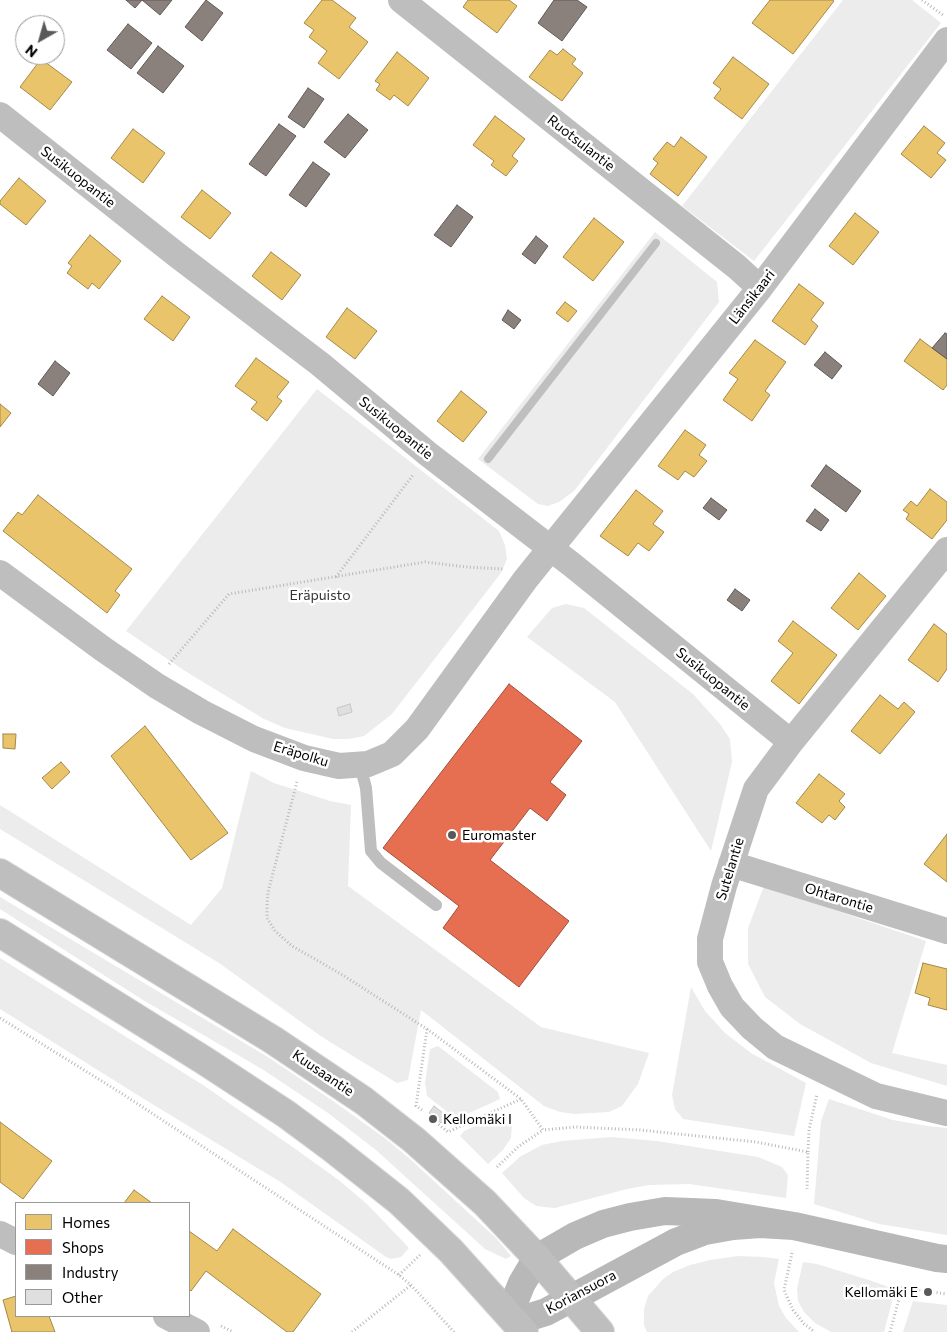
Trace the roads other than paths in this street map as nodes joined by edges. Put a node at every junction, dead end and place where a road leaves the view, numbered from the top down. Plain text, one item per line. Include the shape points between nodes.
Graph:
1 (401, 0) edge
2 (947, 40) edge
3 (0, 115) edge
4 (760, 288) junction
5 (551, 550) junction
6 (947, 550) edge
7 (0, 572) edge
8 (791, 742) junction
9 (360, 765) junction
10 (731, 864) junction
11 (0, 873) edge
12 (436, 905) dead end
13 (947, 931) edge
14 (0, 933) edge
15 (947, 1113) edge
16 (794, 1226) junction
17 (0, 1234) edge
18 (15, 1242) edge
19 (537, 1258) junction
20 (947, 1259) edge
21 (572, 1298) junction
22 (168, 1317) edge
23 (519, 1325) edge
24 (197, 1332) edge
25 (600, 1332) edge

1 - 4 street, Ruotsulantie
2 - 4 street, Länsikaari
3 - 5 street, Susikuopantie via 320,364
4 - 5 street, Länsikaari
5 - 8 street, Susikuopantie
5 - 9 street, Eräpolku via 525,580 417,730 392,754
6 - 8 street, Sutelantie
7 - 9 street, Eräpolku via 103,649 202,712 254,739 304,758 339,766
8 - 10 street, Sutelantie via 756,789
9 - 12 lane via 366,788 371,851 381,863
10 - 13 street, Ohtarontie
10 - 15 street, Sutelantie via 710,939 710,962 732,1007 775,1047 822,1071 876,1096
11 - 19 main road, Kuusaantie via 273,1040 364,1101 485,1203
14 - 23 main road via 205,1061 324,1142 399,1201 451,1251
16 - 19 main road, Koriansuora via 716,1213 665,1212 603,1224
16 - 20 main road, Koriansuora
16 - 21 main road, Koriansuora via 760,1224 706,1231 676,1242
17 - 18 street
19 - 21 main road, Kuusaantie
19 - 23 main road, Koriansuora via 515,1300
21 - 23 main road, Koriansuora
21 - 25 main road, Kuusaantie
22 - 24 street

